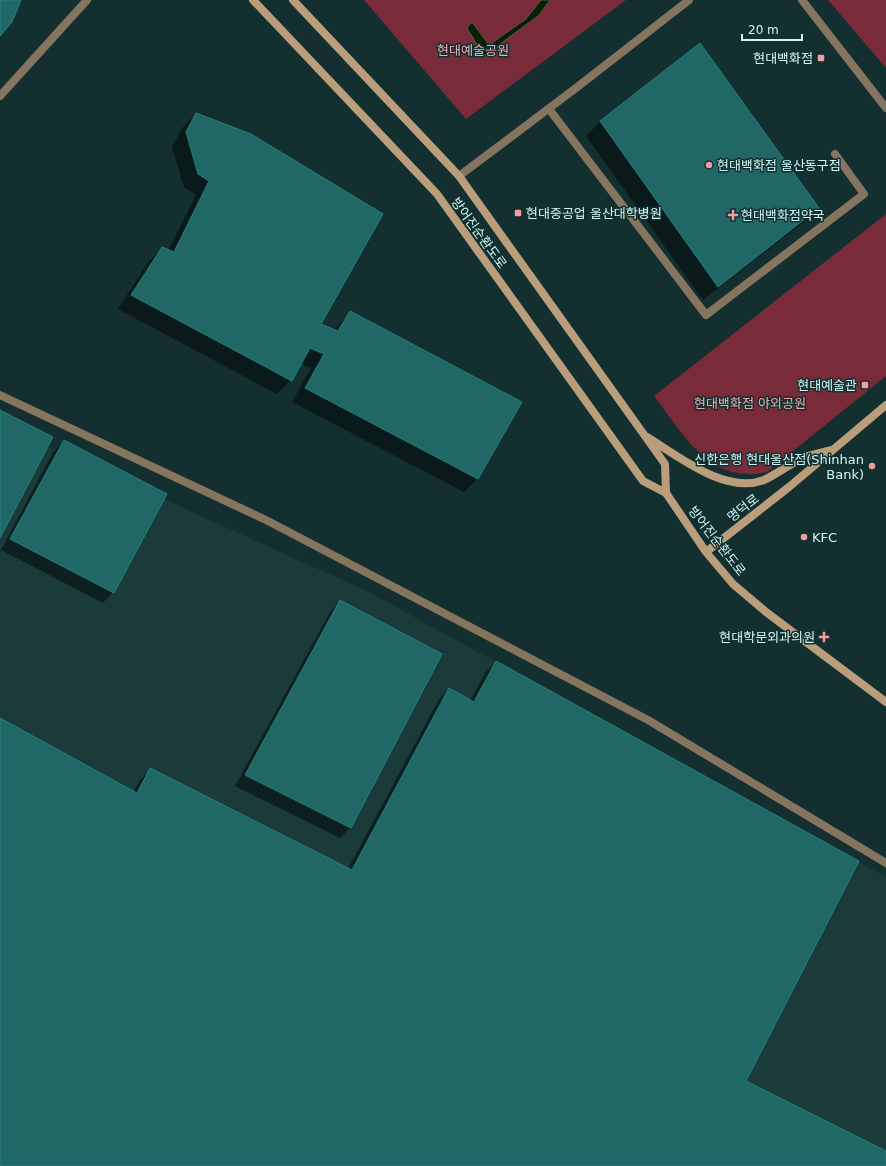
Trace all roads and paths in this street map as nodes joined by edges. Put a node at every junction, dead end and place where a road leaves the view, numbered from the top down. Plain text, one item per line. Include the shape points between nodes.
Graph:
1 (87, 0) edge
2 (253, 0) edge
3 (292, 0) edge
4 (689, 0) edge
5 (802, 0) edge
6 (0, 96) edge
7 (886, 108) edge
8 (549, 109) junction
9 (835, 154) dead end
10 (459, 176) junction
11 (0, 394) edge
12 (886, 405) edge
13 (644, 435) junction
14 (833, 449) junction
15 (666, 493) junction
16 (706, 552) junction
17 (886, 702) edge
18 (886, 863) edge

1 - 6 street
2 - 15 main road, 방어진순환도로 via 437,194 643,481
3 - 10 main road, 방어진순환도로
4 - 8 street
5 - 7 street
8 - 9 street via 706,315 864,194
8 - 10 street
10 - 13 main road, 방어진순환도로
11 - 18 street via 266,520 648,720
12 - 14 main road, 명덕로
13 - 14 main road via 706,473 736,483 763,480 802,458
13 - 15 main road, 방어진순환도로 via 665,464
14 - 16 main road, 명덕로
15 - 16 main road, 방어진순환도로
16 - 17 main road, 방어진순환도로 via 734,584 766,612

